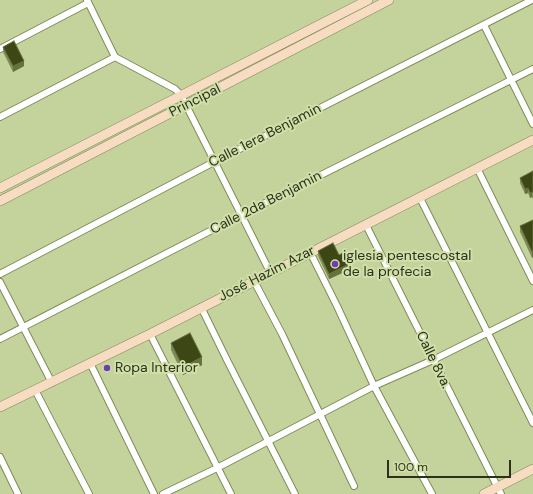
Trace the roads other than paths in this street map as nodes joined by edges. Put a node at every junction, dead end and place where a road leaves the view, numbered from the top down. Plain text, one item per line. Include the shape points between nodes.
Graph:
1 (368, 0) edge
2 (390, 0) edge
3 (532, 0) edge
4 (87, 1) edge
5 (484, 25) junction
6 (0, 49) edge
7 (115, 57) junction
8 (533, 69) edge
9 (512, 80) junction
10 (181, 95) junction
11 (186, 105) junction
12 (0, 117) edge
13 (533, 124) edge
14 (532, 143) edge
15 (214, 162) junction
16 (477, 168) junction
17 (0, 188) edge
18 (420, 198) junction
19 (0, 202) edge
20 (241, 215) junction
21 (366, 225) junction
22 (310, 252) junction
23 (270, 272) junction
24 (0, 274) edge
25 (254, 280) junction
26 (533, 281) edge
27 (0, 282) edge
28 (201, 307) junction
29 (533, 310) edge
30 (23, 327) junction
31 (487, 333) junction
32 (150, 334) junction
33 (0, 339) edge
34 (433, 360) junction
35 (90, 363) junction
36 (52, 383) junction
37 (374, 386) junction
38 (35, 390) junction
39 (0, 407) edge
40 (319, 414) junction
41 (533, 423) edge
42 (268, 441) junction
43 (0, 458) edge
44 (217, 468) junction
45 (533, 469) edge
46 (354, 486) dead end
47 (500, 490) edge
48 (18, 494) edge
49 (89, 494) edge
50 (154, 494) edge
51 (163, 494) edge
52 (231, 494) edge
53 (295, 494) edge
54 (432, 494) edge
55 (484, 494) edge

1 - 10 street, Principal
2 - 11 street, Principal
3 - 5 street, Calle 1era Benjamin
4 - 6 street
4 - 7 street
5 - 9 street
5 - 15 street, Calle 1era Benjamin
7 - 10 street via 175,89
7 - 12 street
8 - 9 street, Calle 2da Benjamin
9 - 13 street
9 - 20 street, Calle 2da Benjamin
10 - 11 street
10 - 17 street, Principal
11 - 15 street
11 - 19 street, Principal
14 - 16 street, José Hazim Azar
15 - 20 street
15 - 24 street, Calle 1era Benjamin
16 - 18 street, José Hazim Azar
16 - 26 street
18 - 21 street, José Hazim Azar
18 - 31 street
20 - 23 street
20 - 30 street, Calle 2da Benjamin
21 - 22 street, José Hazim Azar
21 - 34 street, Calle 8va.
22 - 23 street, José Hazim Azar
22 - 37 street
23 - 25 street, José Hazim Azar
25 - 28 street, José Hazim Azar
25 - 40 street
27 - 30 street
28 - 32 street, José Hazim Azar
28 - 42 street
29 - 31 street
30 - 33 street, Calle 2da Benjamin
30 - 36 street
31 - 34 street
31 - 41 street
32 - 35 street, José Hazim Azar
32 - 44 street
34 - 37 street
34 - 47 street, Calle 8va.
35 - 36 street, José Hazim Azar
35 - 50 street
36 - 38 street, José Hazim Azar
37 - 40 street
37 - 54 street
38 - 39 street, José Hazim Azar
38 - 49 street
40 - 42 street
40 - 46 street
42 - 44 street
42 - 53 street
43 - 48 street
44 - 51 street
44 - 52 street
45 - 47 street
47 - 55 street

